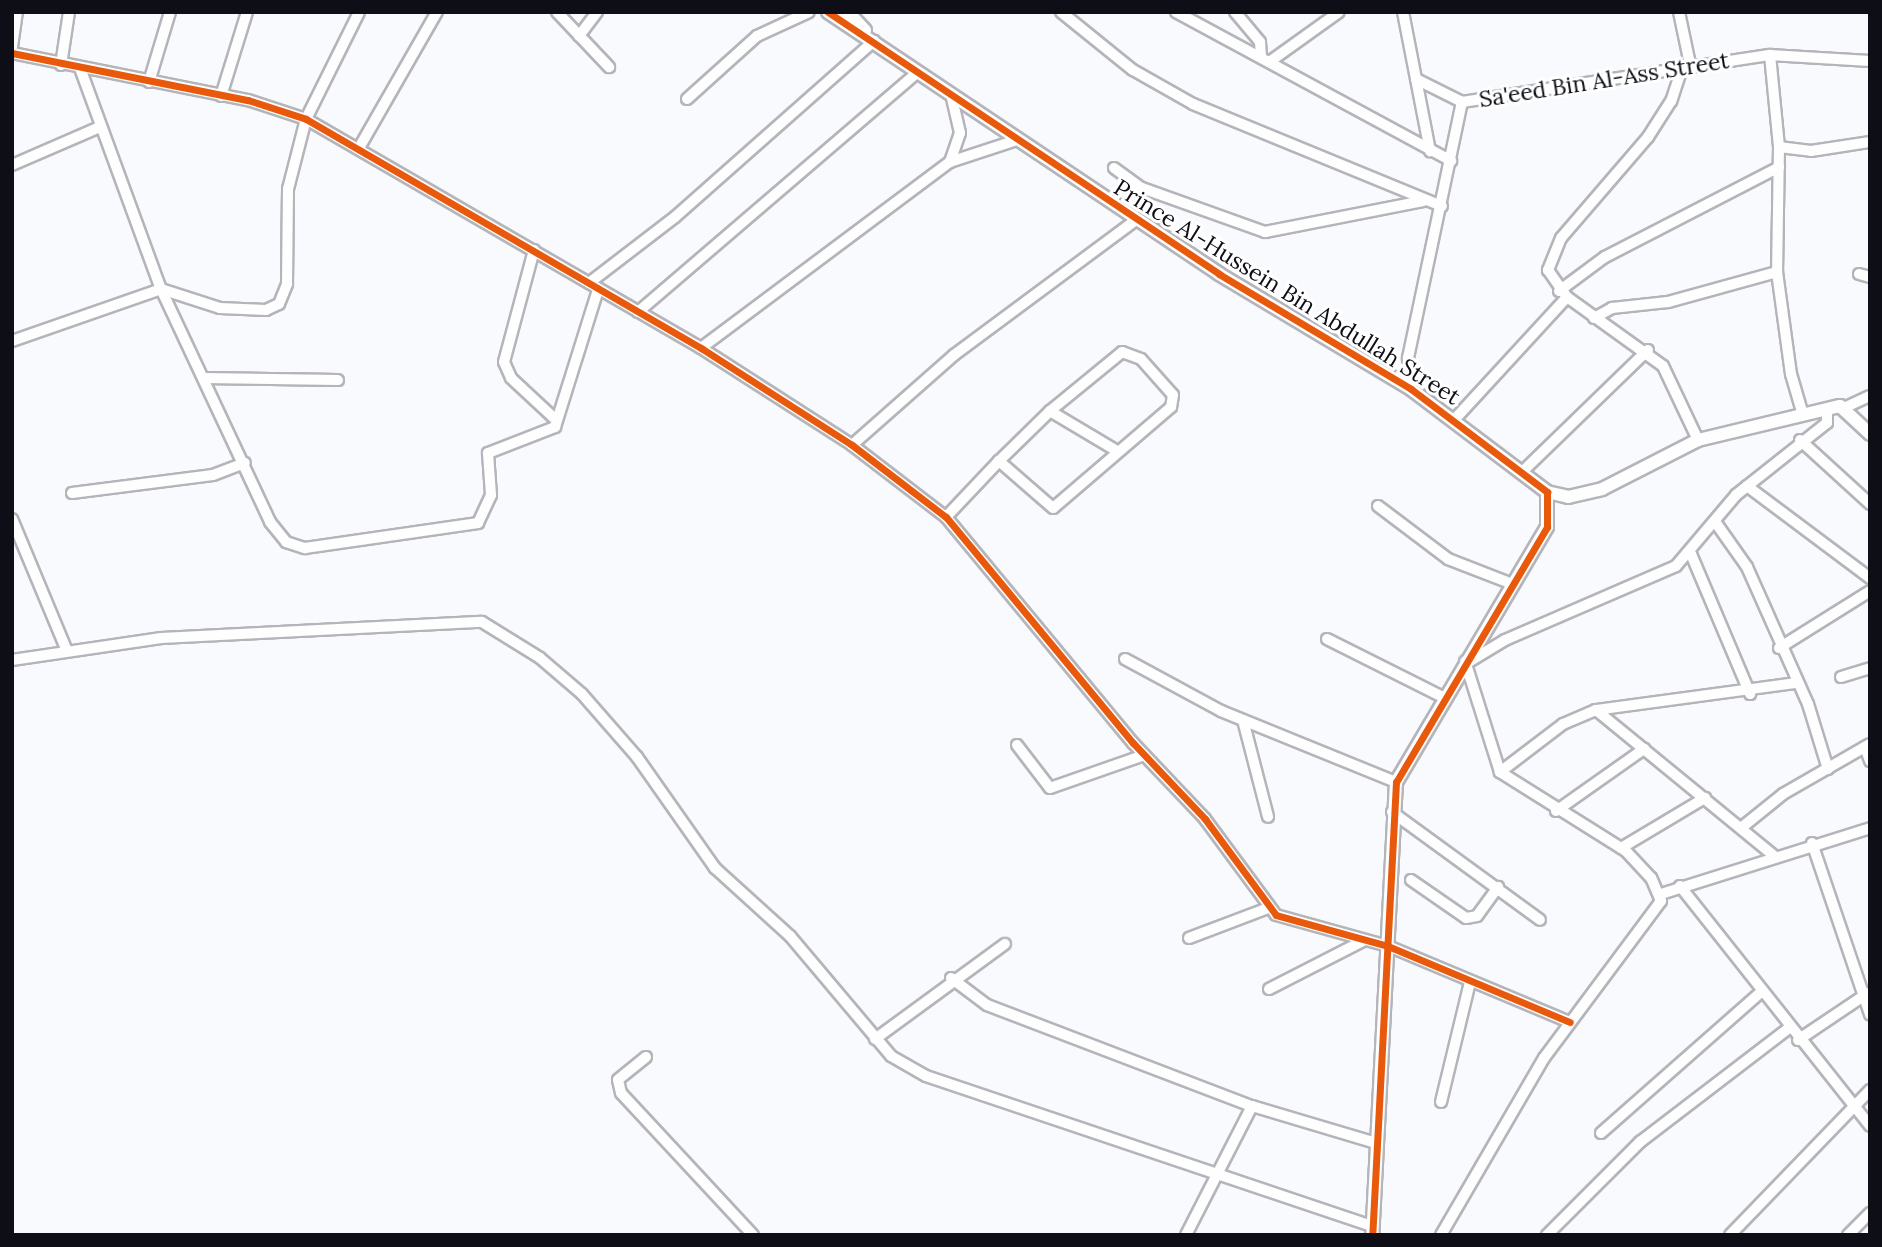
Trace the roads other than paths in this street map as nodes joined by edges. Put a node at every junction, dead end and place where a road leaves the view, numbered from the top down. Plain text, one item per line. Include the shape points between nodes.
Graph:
1 (17, 12) edge
2 (69, 12) edge
3 (170, 12) edge
4 (247, 12) edge
5 (359, 12) edge
6 (437, 12) edge
7 (557, 12) edge
8 (597, 12) edge
9 (809, 12) edge
10 (828, 12) edge
11 (848, 12) edge
12 (1061, 12) edge
13 (1176, 12) edge
14 (1235, 12) edge
15 (1339, 12) edge
16 (1403, 12) edge
17 (1679, 12) edge
18 (579, 36) junction
19 (874, 41) junction
20 (12, 47) edge
21 (12, 53) edge
22 (1261, 55) junction
23 (1770, 55) junction
24 (1272, 60) junction
25 (1870, 61) edge
26 (1687, 64) junction
27 (61, 65) junction
28 (609, 67) dead end
29 (80, 68) junction
30 (916, 74) junction
31 (1416, 79) junction
32 (149, 82) junction
33 (221, 96) junction
34 (952, 97) junction
35 (687, 99) dead end
36 (1462, 102) junction
37 (306, 119) junction
38 (100, 127) junction
39 (1014, 141) junction
40 (1870, 142) edge
41 (1779, 147) junction
42 (359, 148) junction
43 (1430, 151) junction
44 (1451, 161) junction
45 (950, 162) junction
46 (12, 165) edge
47 (1779, 167) junction
48 (1114, 168) dead end
49 (1423, 201) junction
50 (1442, 206) junction
51 (1136, 220) junction
52 (534, 250) junction
53 (1777, 272) junction
54 (594, 286) junction
55 (161, 289) junction
56 (1563, 294) junction
57 (638, 312) junction
58 (1594, 318) junction
59 (12, 341) edge
60 (701, 348) junction
61 (1648, 350) junction
62 (204, 378) junction
63 (338, 380) dead end
64 (1411, 388) junction
65 (1870, 396) edge
66 (1846, 407) junction
67 (1827, 410) junction
68 (1050, 411) junction
69 (1803, 415) junction
70 (554, 418) junction
71 (1454, 420) junction
72 (1870, 434) edge
73 (1698, 440) junction
74 (1800, 440) junction
75 (852, 445) junction
76 (1117, 451) junction
77 (999, 461) junction
78 (245, 463) junction
79 (1523, 471) junction
80 (1747, 486) junction
81 (1547, 492) junction
82 (72, 493) dead end
83 (1870, 504) edge
84 (1378, 506) dead end
85 (946, 516) junction
86 (12, 519) edge
87 (1716, 523) junction
88 (1691, 554) junction
89 (1870, 578) edge
90 (1510, 583) junction
91 (1870, 591) edge
92 (1328, 639) dead end
93 (1779, 648) junction
94 (66, 649) junction
95 (1125, 659) dead end
96 (12, 660) edge
97 (1465, 661) junction
98 (1870, 668) edge
99 (1841, 677) dead end
100 (1797, 683) junction
101 (1750, 694) junction
102 (1443, 696) junction
103 (1595, 710) junction
104 (1243, 720) junction
105 (1017, 745) dead end
106 (1867, 746) edge
107 (1644, 749) junction
108 (1144, 755) junction
109 (1870, 761) edge
110 (1828, 769) junction
111 (1500, 772) junction
112 (1396, 782) junction
113 (1704, 798) junction
114 (1556, 811) junction
115 (1392, 812) junction
116 (1268, 817) dead end
117 (1741, 828) junction
118 (1870, 828) edge
119 (1812, 843) junction
120 (1620, 848) junction
121 (1773, 855) junction
122 (1411, 880) dead end
123 (1680, 886) junction
124 (1498, 887) junction
125 (1661, 894) junction
126 (1268, 908) junction
127 (1540, 920) dead end
128 (1189, 938) dead end
129 (1363, 941) junction
130 (1005, 944) dead end
131 (1388, 946) junction
132 (951, 978) junction
133 (1470, 982) junction
134 (1269, 989) dead end
135 (1761, 992) junction
136 (1866, 994) edge
137 (1870, 1014) edge
138 (1570, 1022) junction
139 (1789, 1028) junction
140 (875, 1040) junction
141 (1798, 1040) junction
142 (646, 1057) dead end
143 (1870, 1090) edge
144 (1441, 1102) dead end
145 (1252, 1106) junction
146 (1853, 1110) junction
147 (1870, 1126) edge
148 (1601, 1133) dead end
149 (1376, 1143) junction
150 (1216, 1176) junction
151 (1870, 1213) edge
152 (1371, 1230) edge
153 (753, 1235) edge
154 (1186, 1235) edge
155 (1441, 1235) edge
156 (1547, 1235) edge
157 (1730, 1235) edge
158 (1848, 1235) edge

1 - 20 street
2 - 27 street
3 - 32 street
4 - 33 street
5 - 37 street
6 - 42 street
7 - 18 street
8 - 18 street
9 - 35 street via 757,36
10 - 19 street, Prince Al-Hussein Bin Abdullah Street
11 - 19 street, Prince Al-Hussein Bin Abdullah Street
12 - 49 street via 1133,71 1193,104
13 - 22 street
14 - 22 street via 1261,42
15 - 24 street
16 - 31 street
17 - 26 street
18 - 28 street
19 - 30 street, Prince Al-Hussein Bin Abdullah Street
19 - 54 street
21 - 27 street
22 - 24 street
23 - 25 street, Sa'eed Bin Al-Ass Street
23 - 26 street, Sa'eed Bin Al-Ass Street
23 - 41 street
24 - 43 street
26 - 36 street, Sa'eed Bin Al-Ass Street
26 - 56 street via 1671,101 1648,136 1561,238 1548,270
27 - 29 street
29 - 32 street
29 - 38 street
30 - 34 street, Prince Al-Hussein Bin Abdullah Street
30 - 57 street
31 - 36 street
31 - 43 street
32 - 33 street
33 - 37 street
34 - 39 street, Prince Al-Hussein Bin Abdullah Street
34 - 45 street via 960,133
36 - 44 street, Sa'eed Bin Al-Ass Street
37 - 42 street
37 - 55 street via 288,189 287,284 279,304 230,310
38 - 46 street
38 - 55 street
39 - 45 street
39 - 51 street, Prince Al-Hussein Bin Abdullah Street
40 - 41 street via 1811,151
41 - 47 street
42 - 52 street
43 - 44 street
44 - 50 street, Sa'eed Bin Al-Ass Street
45 - 60 street
47 - 53 street
47 - 56 street via 1605,257
48 - 49 street via 1142,188 1265,232
49 - 50 street
50 - 64 street, Sa'eed Bin Al-Ass Street via 1408,358
51 - 64 street, Prince Al-Hussein Bin Abdullah Street
51 - 75 street via 954,355
52 - 54 street
52 - 70 street via 504,362 511,378
53 - 58 street via 1677,300 1612,308
53 - 69 street via 1791,374
54 - 57 street
54 - 70 street
55 - 59 street
55 - 62 street
56 - 58 street
56 - 71 street
57 - 60 street
58 - 61 street
60 - 75 street
61 - 73 street via 1675,388
61 - 79 street
62 - 63 street
62 - 78 street
64 - 71 street, Prince Al-Hussein Bin Abdullah Street
65 - 66 street
66 - 67 street
66 - 72 street
67 - 69 street
67 - 74 street via 1827,424
68 - 76 street
68 - 76 street via 1112,358 1132,353 1174,401
68 - 77 street
69 - 73 street
70 - 78 street via 549,434 488,453 491,495 485,516 446,531 295,546 270,522
71 - 79 street, Prince Al-Hussein Bin Abdullah Street
73 - 81 street via 1602,489 1568,497
74 - 80 street
74 - 83 street
75 - 85 street
76 - 77 street via 1048,508
77 - 85 street
78 - 82 street via 213,475
79 - 81 street, Prince Al-Hussein Bin Abdullah Street
80 - 87 street
80 - 89 street
81 - 90 street via 1547,527
84 - 90 street via 1448,559
85 - 108 street
86 - 94 street
87 - 88 street
87 - 93 street via 1747,567
88 - 97 street via 1655,580 1530,629
88 - 101 street
90 - 97 street
91 - 93 street
92 - 102 street
93 - 100 street
94 - 96 street
94 - 140 street via 461,622 482,622 506,633 559,672 611,726 715,868 790,936
95 - 104 street
97 - 102 street
97 - 111 street
98 - 99 street
100 - 101 street
100 - 110 street
101 - 103 street
102 - 112 street
103 - 107 street
103 - 111 street via 1563,724
104 - 112 street
104 - 116 street
105 - 108 street via 1050,788
106 - 109 street
106 - 110 street
107 - 113 street
107 - 114 street
108 - 126 street via 1205,819
110 - 117 street
111 - 114 street
112 - 115 street
113 - 117 street
113 - 120 street
114 - 120 street
115 - 124 street
115 - 131 street
117 - 121 street
118 - 119 street
119 - 121 street
119 - 136 street
120 - 125 street
121 - 123 street
122 - 124 street via 1466,918 1477,916
123 - 125 street
123 - 135 street
124 - 127 street
125 - 138 street via 1627,953
126 - 128 street
126 - 129 street via 1298,924
129 - 131 street
129 - 134 street
130 - 132 street
131 - 133 street
131 - 149 street
132 - 140 street
132 - 145 street via 987,1005
133 - 138 street
133 - 144 street
135 - 139 street
135 - 148 street
136 - 137 street
136 - 141 street
138 - 155 street
139 - 141 street
139 - 156 street via 1640,1142
140 - 150 street via 926,1076
141 - 146 street
142 - 153 street via 618,1080 621,1093
143 - 146 street
145 - 149 street
145 - 150 street
146 - 147 street
146 - 157 street
149 - 152 street
150 - 152 street
150 - 154 street
151 - 158 street

